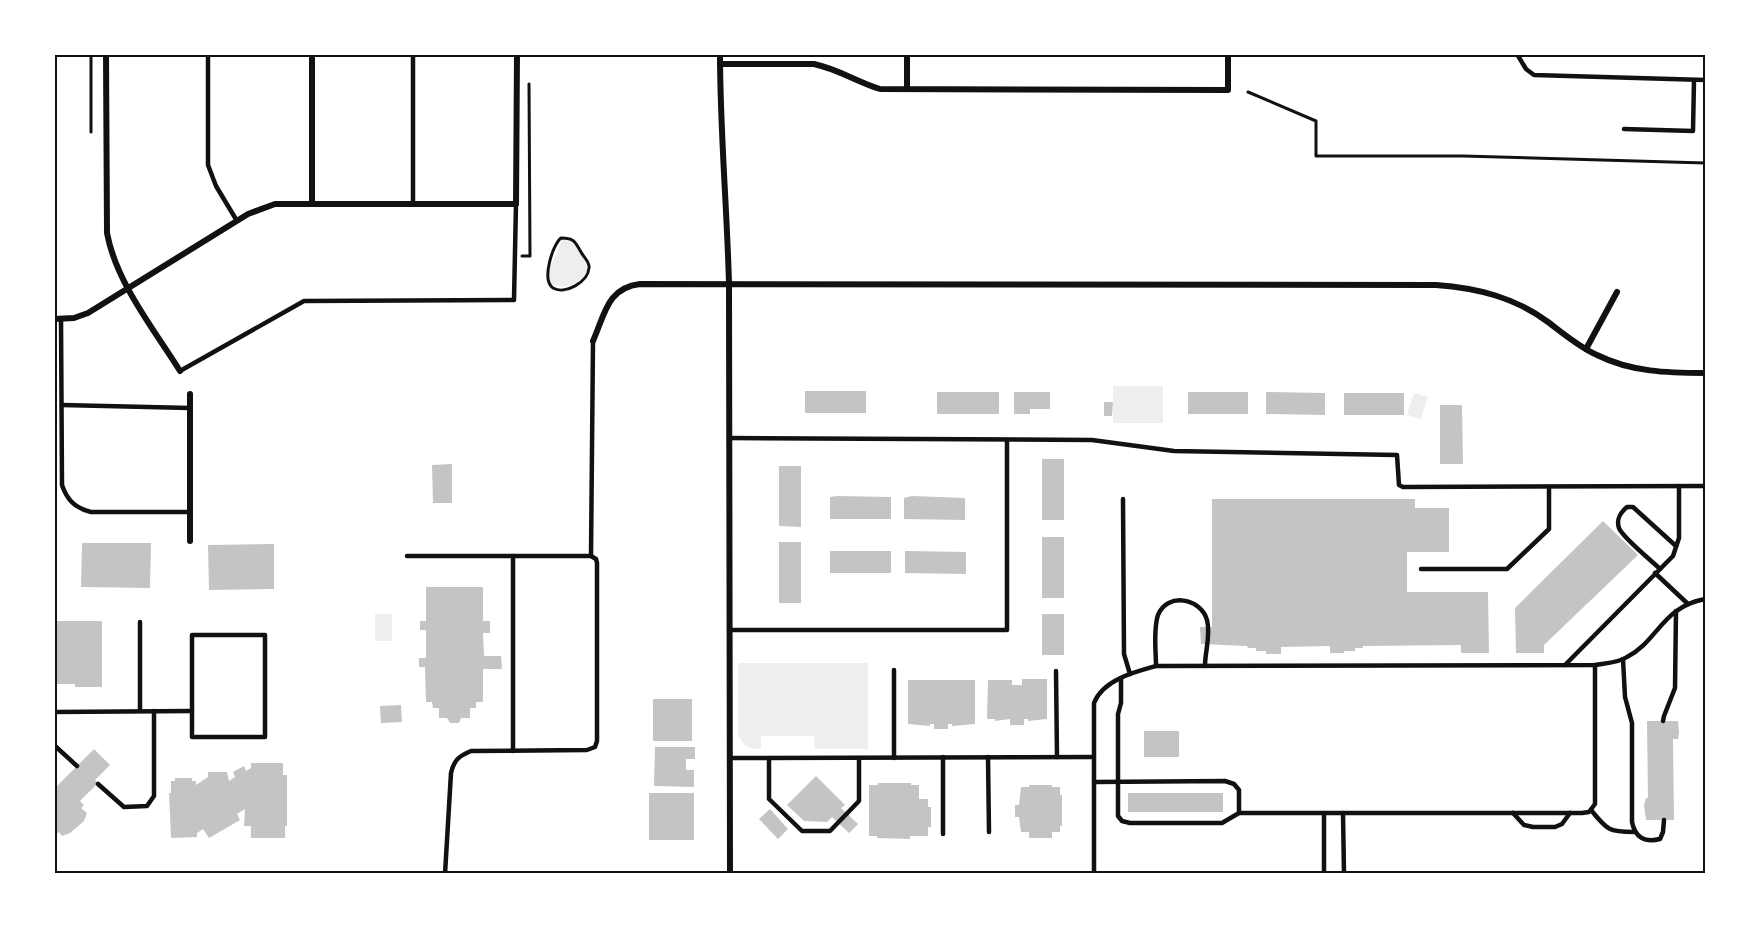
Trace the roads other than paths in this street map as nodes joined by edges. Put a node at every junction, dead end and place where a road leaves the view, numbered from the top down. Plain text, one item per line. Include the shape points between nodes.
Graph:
1 (106, 54) edge
2 (208, 54) edge
3 (312, 54) edge
4 (413, 54) edge
5 (516, 54) edge
6 (720, 54) edge
7 (907, 54) edge
8 (1228, 54) edge
9 (1517, 54) edge
10 (720, 64) junction
11 (1694, 80) junction
12 (1705, 80) edge
13 (907, 89) junction
14 (1624, 129) dead end
15 (312, 204) junction
16 (413, 204) junction
17 (516, 204) junction
18 (237, 221) junction
19 (729, 284) junction
20 (129, 288) junction
21 (1617, 292) dead end
22 (58, 319) edge
23 (593, 341) joint
24 (1586, 349) junction
25 (180, 371) joint
26 (1705, 373) edge
27 (190, 394) dead end
28 (62, 405) junction
29 (190, 408) junction
30 (729, 438) junction
31 (1007, 440) junction
32 (1680, 486) junction
33 (1705, 486) edge
34 (1549, 487) junction
35 (1123, 499) dead end
36 (190, 512) junction
37 (190, 541) dead end
38 (1676, 546) junction
39 (406, 556) dead end
40 (513, 556) junction
41 (591, 556) junction
42 (1421, 569) dead end
43 (1660, 569) junction
44 (1655, 573) junction
45 (1705, 599) edge
46 (1688, 604) junction
47 (1676, 611) junction
48 (140, 621) dead end
49 (730, 630) junction
50 (1623, 659) junction
51 (1565, 664) junction
52 (1595, 665) junction
53 (1156, 666) junction
54 (1205, 666) junction
55 (894, 670) dead end
56 (1056, 671) dead end
57 (1130, 674) junction
58 (1121, 679) junction
59 (140, 711) junction
60 (154, 711) junction
61 (192, 711) junction
62 (54, 712) edge
63 (1663, 721) dead end
64 (54, 745) edge
65 (513, 751) junction
66 (943, 757) junction
67 (988, 757) junction
68 (1057, 757) junction
69 (1094, 757) junction
70 (730, 758) junction
71 (769, 758) junction
72 (859, 758) junction
73 (894, 758) junction
74 (78, 766) dead end
75 (1118, 781) junction
76 (1094, 782) junction
77 (98, 784) dead end
78 (1591, 810) junction
79 (1239, 813) junction
80 (1324, 813) junction
81 (1344, 813) junction
82 (1513, 813) junction
83 (1570, 813) junction
84 (1664, 820) dead end
85 (989, 832) dead end
86 (1634, 832) junction
87 (943, 834) dead end
88 (445, 874) edge
89 (730, 874) edge
90 (1094, 874) edge
91 (1324, 874) edge
92 (1344, 874) edge

1 - 20 street via 107,233 117,270
2 - 18 lane via 208,165
3 - 15 street
4 - 16 lane
5 - 17 street
6 - 10 street
7 - 13 street
8 - 13 street via 1228,90
9 - 11 lane via 1534,75
10 - 13 street via 814,64 864,84
10 - 19 street
11 - 12 lane
11 - 14 lane via 1693,131
15 - 16 street
15 - 18 street via 275,204
16 - 17 street
17 - 25 lane via 514,300 304,301
18 - 20 street
19 - 23 street via 628,286 612,297
19 - 24 street via 1436,285 1483,291 1517,303
19 - 30 street
20 - 22 street via 88,313
20 - 25 street
21 - 24 street
22 - 28 lane
23 - 41 lane
24 - 26 street via 1610,361 1641,369
27 - 29 street
28 - 29 lane
28 - 36 lane via 62,484 73,504 92,512
29 - 36 street
30 - 31 lane
30 - 49 street
31 - 34 lane via 1092,440 1174,451 1397,454 1397,479 1403,487
31 - 49 lane via 1007,630
32 - 33 lane
32 - 34 lane
32 - 38 lane
34 - 42 lane via 1549,529 1507,569
35 - 57 lane via 1124,654
36 - 37 street
38 - 43 lane via 1673,556
38 - 43 lane via 1633,507 1621,512 1618,527
39 - 40 lane
40 - 41 lane
40 - 65 lane
41 - 65 lane via 597,563 597,741 587,750
43 - 44 lane
44 - 46 lane
44 - 51 lane
45 - 46 lane
46 - 47 lane
47 - 50 lane via 1637,651
47 - 63 lane via 1675,688
48 - 59 lane
49 - 70 street
50 - 52 lane
50 - 86 lane via 1625,697 1632,723
51 - 52 lane
51 - 54 lane
52 - 78 lane via 1595,804
53 - 54 lane
53 - 54 lane via 1159,613 1166,604 1183,600 1205,614
53 - 57 lane
55 - 73 lane
56 - 68 lane
57 - 58 lane
58 - 69 lane via 1097,694
58 - 75 lane
59 - 60 lane
59 - 62 lane
60 - 61 lane
60 - 77 lane via 154,796 147,807 124,807
61 - 61 lane via 192,737 265,737 265,635 192,634
64 - 74 lane
65 - 88 lane via 471,751 454,762
66 - 67 lane
66 - 73 lane
66 - 87 lane
67 - 68 lane
67 - 85 lane
68 - 69 lane
69 - 76 lane
70 - 71 lane
70 - 89 street
71 - 72 lane
71 - 72 lane via 769,799 802,831 830,831 859,801
72 - 73 lane
75 - 76 lane
75 - 79 lane via 1225,781 1239,789
75 - 79 lane via 1122,822 1222,823
76 - 90 lane
78 - 83 lane
78 - 86 lane via 1606,829
79 - 80 lane
80 - 81 lane
80 - 91 lane
81 - 82 lane
81 - 92 lane
82 - 83 lane
82 - 83 lane via 1524,825 1533,827 1555,827
84 - 86 lane via 1660,839 1641,838

